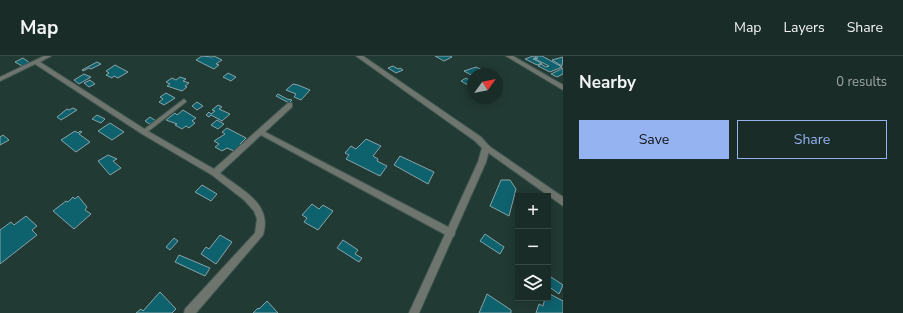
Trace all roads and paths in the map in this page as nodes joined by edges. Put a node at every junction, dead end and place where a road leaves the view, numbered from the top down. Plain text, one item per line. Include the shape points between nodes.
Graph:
1 (48, 56) edge
2 (359, 56) edge
3 (509, 56) edge
4 (36, 62) junction
5 (0, 79) edge
6 (563, 88) edge
7 (184, 101) dead end
8 (290, 105) dead end
9 (144, 132) junction
10 (260, 132) junction
11 (486, 147) junction
12 (215, 173) junction
13 (563, 202) edge
14 (451, 233) junction
15 (189, 313) edge
16 (414, 313) edge

1 - 4 street
2 - 11 street
3 - 6 street
4 - 5 street
4 - 9 street
7 - 9 lane
8 - 10 street
9 - 12 street
10 - 12 street
10 - 14 street
11 - 13 street
11 - 14 street
12 - 15 street via 255,205 261,214 261,229 259,235
14 - 16 street

